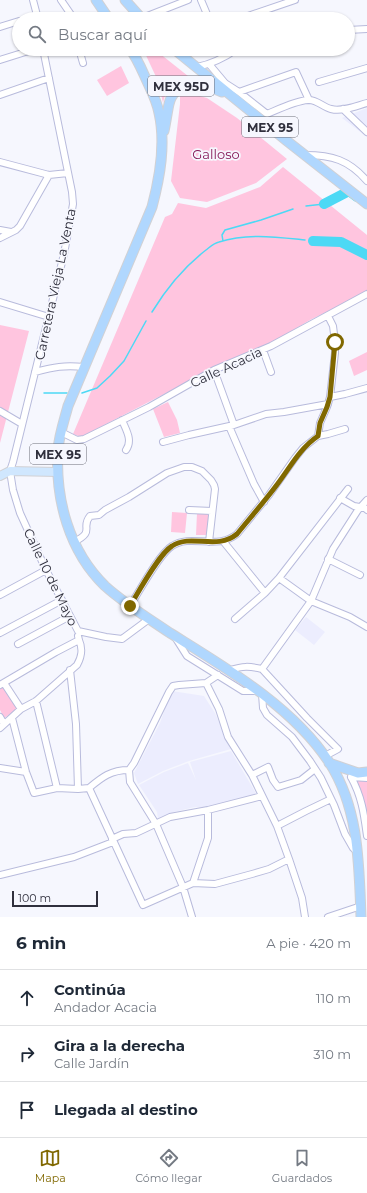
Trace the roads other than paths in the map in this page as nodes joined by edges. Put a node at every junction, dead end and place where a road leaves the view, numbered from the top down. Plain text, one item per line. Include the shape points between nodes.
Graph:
1 (33, 0) edge
2 (61, 0) edge
3 (96, 0) edge
4 (125, 0) edge
5 (188, 0) edge
6 (201, 0) edge
7 (295, 0) edge
8 (36, 12) edge
9 (68, 12) edge
10 (104, 12) edge
11 (136, 12) edge
12 (159, 12) edge
13 (206, 12) edge
14 (260, 12) edge
15 (12, 23) edge
16 (0, 27) edge
17 (367, 28) edge
18 (355, 29) edge
19 (13, 56) edge
20 (44, 56) edge
21 (81, 56) edge
22 (135, 56) edge
23 (183, 56) edge
24 (226, 56) edge
25 (0, 60) edge
26 (83, 64) dead end
27 (209, 64) junction
28 (197, 67) junction
29 (367, 68) edge
30 (49, 78) junction
31 (319, 82) dead end
32 (236, 94) junction
33 (0, 95) edge
34 (309, 100) junction
35 (367, 103) edge
36 (343, 109) junction
37 (367, 132) edge
38 (163, 136) junction
39 (304, 155) junction
40 (0, 162) edge
41 (68, 173) junction
42 (49, 175) junction
43 (367, 181) edge
44 (367, 204) edge
45 (0, 230) edge
46 (11, 232) junction
47 (0, 238) edge
48 (367, 294) edge
49 (0, 302) edge
50 (328, 316) junction
51 (49, 317) junction
52 (263, 350) junction
53 (84, 368) junction
54 (214, 370) junction
55 (35, 372) junction
56 (271, 372) dead end
57 (367, 388) edge
58 (329, 401) junction
59 (0, 411) edge
60 (122, 420) junction
61 (22, 424) junction
62 (232, 426) junction
63 (345, 429) dead end
64 (61, 432) junction
65 (318, 436) junction
66 (163, 442) dead end
67 (126, 450) dead end
68 (10, 470) junction
69 (58, 472) junction
70 (0, 476) edge
71 (348, 489) dead end
72 (340, 498) junction
73 (367, 500) edge
74 (264, 502) junction
75 (365, 509) edge
76 (188, 510) dead end
77 (212, 512) junction
78 (223, 541) junction
79 (74, 542) junction
80 (209, 542) junction
81 (328, 560) junction
82 (46, 570) junction
83 (360, 575) dead end
84 (279, 578) junction
85 (265, 593) junction
86 (0, 595) edge
87 (62, 600) junction
88 (311, 601) junction
89 (130, 606) junction
90 (70, 616) junction
91 (149, 619) junction
92 (235, 619) dead end
93 (366, 625) edge
94 (78, 630) junction
95 (0, 633) edge
96 (173, 634) junction
97 (79, 640) junction
98 (18, 644) dead end
99 (262, 669) junction
100 (70, 670) junction
101 (230, 670) junction
102 (218, 675) junction
103 (206, 683) junction
104 (2, 684) edge
105 (259, 692) junction
106 (36, 701) junction
107 (21, 709) junction
108 (0, 717) edge
109 (12, 718) junction
110 (2, 726) edge
111 (327, 760) junction
112 (0, 768) edge
113 (315, 769) junction
114 (129, 770) junction
115 (26, 772) junction
116 (367, 772) edge
117 (252, 775) junction
118 (367, 778) edge
119 (57, 788) junction
120 (89, 788) junction
121 (78, 789) junction
122 (262, 796) junction
123 (331, 799) junction
124 (208, 810) junction
125 (156, 824) junction
126 (277, 826) junction
127 (367, 836) edge
128 (113, 840) junction
129 (358, 852) junction
130 (289, 859) junction
131 (0, 875) edge
132 (193, 883) junction
133 (183, 887) junction
134 (361, 906) junction
135 (192, 917) edge
136 (305, 917) edge
137 (328, 917) edge
138 (361, 917) edge

1 - 8 street
2 - 9 street
3 - 10 highway
4 - 11 highway
5 - 12 street
6 - 13 street
7 - 14 street
15 - 16 street
17 - 18 street
19 - 25 street
20 - 30 street, Carretera Vieja La Venta
21 - 26 street
22 - 38 highway, MEX 95 via 154,97
23 - 28 highway, MEX 95
24 - 27 street
27 - 28 street
27 - 32 street
28 - 32 highway, MEX 95
29 - 31 street
30 - 33 street
30 - 41 street, Carretera Vieja La Venta
32 - 34 street via 267,114
32 - 34 street via 296,72
32 - 38 highway, MEX 95D via 196,83 181,86 169,103
32 - 39 highway, MEX 95
34 - 36 street via 333,110
35 - 36 street
36 - 37 street
38 - 53 highway, MEX 95 via 159,181 152,207
39 - 43 street via 319,155 343,161
39 - 44 highway, MEX 95
40 - 42 street
41 - 42 street
41 - 51 street, Carretera Vieja La Venta via 73,204
42 - 46 street via 23,222
45 - 46 street
46 - 47 street
48 - 50 street, Calle Acacia
49 - 51 street
50 - 52 street, Calle Acacia
50 - 58 street via 333,326 335,342
51 - 55 street, Carretera Vieja La Venta
52 - 54 street, Calle Acacia
52 - 56 street
53 - 55 street via 55,367
53 - 64 highway, MEX 95 via 68,406
54 - 60 street, Calle Acacia
54 - 62 street
55 - 61 street, Carretera Vieja La Venta
57 - 58 street
58 - 62 street via 266,414
58 - 65 street
59 - 61 street
60 - 64 street, Calle Acacia via 84,439 78,440
60 - 67 street via 130,442
61 - 68 street, Carretera Vieja La Venta
62 - 66 street
62 - 74 street via 254,484
63 - 65 street
64 - 69 highway, MEX 95
65 - 74 street via 294,458
68 - 69 main road
68 - 70 main road
68 - 82 street, Calle 10 de Mayo via 20,513
69 - 79 highway, MEX 95 via 64,514
71 - 72 street
72 - 75 street
72 - 84 street
73 - 75 street
74 - 78 street via 237,534
75 - 81 street via 332,549
76 - 77 street
77 - 79 street via 214,485 198,469 184,467 167,473 129,498 90,516 87,519 87,531 84,536
77 - 80 street
78 - 80 street
78 - 85 street
79 - 89 highway, MEX 95 via 92,571
80 - 89 street via 180,542 171,546 154,567
81 - 83 street
81 - 88 street
82 - 86 street
82 - 87 street, Calle 10 de Mayo
84 - 85 street
84 - 88 street
85 - 92 street
87 - 90 street, Calle 10 de Mayo
87 - 95 street
88 - 93 street
88 - 99 street
89 - 91 highway, MEX 95
90 - 94 street, Calle 10 de Mayo
90 - 98 street
91 - 94 street, Calle 10 de Mayo via 122,639
91 - 96 highway, MEX 95
94 - 97 street
96 - 101 highway, MEX 95
96 - 102 street via 187,656
97 - 100 street via 82,646 81,659
97 - 104 street
99 - 101 street via 249,666
99 - 111 street via 338,749
100 - 106 street
100 - 121 street via 76,724
101 - 105 highway, MEX 95
102 - 103 street
102 - 105 street via 242,691
103 - 114 street via 173,686
103 - 117 street via 219,709 228,737
104 - 107 street
105 - 111 highway, MEX 95 via 308,734
105 - 113 street via 267,715 292,738
106 - 107 street
106 - 119 street
107 - 109 street
108 - 110 street
109 - 110 street
109 - 115 street
111 - 116 highway via 350,771
111 - 129 highway, MEX 95 via 351,810
112 - 115 street
113 - 117 street via 301,780 278,787 272,780 268,767
113 - 123 street
114 - 120 street via 112,773
114 - 125 street via 130,782
115 - 119 street via 34,793
117 - 122 street
118 - 127 street via 351,777 359,790
119 - 121 street
120 - 121 street
120 - 128 street
122 - 124 street
122 - 126 street
123 - 126 street
123 - 129 street via 345,834
124 - 125 street via 170,817
124 - 132 street via 208,838
125 - 128 street via 136,833 123,834
125 - 133 street
126 - 130 street
128 - 131 street via 74,857
128 - 133 street via 142,905
129 - 134 highway, MEX 95
130 - 132 street via 269,869 214,884
130 - 136 street via 302,898
132 - 133 street
133 - 135 street
134 - 137 street
134 - 138 highway, MEX 95

